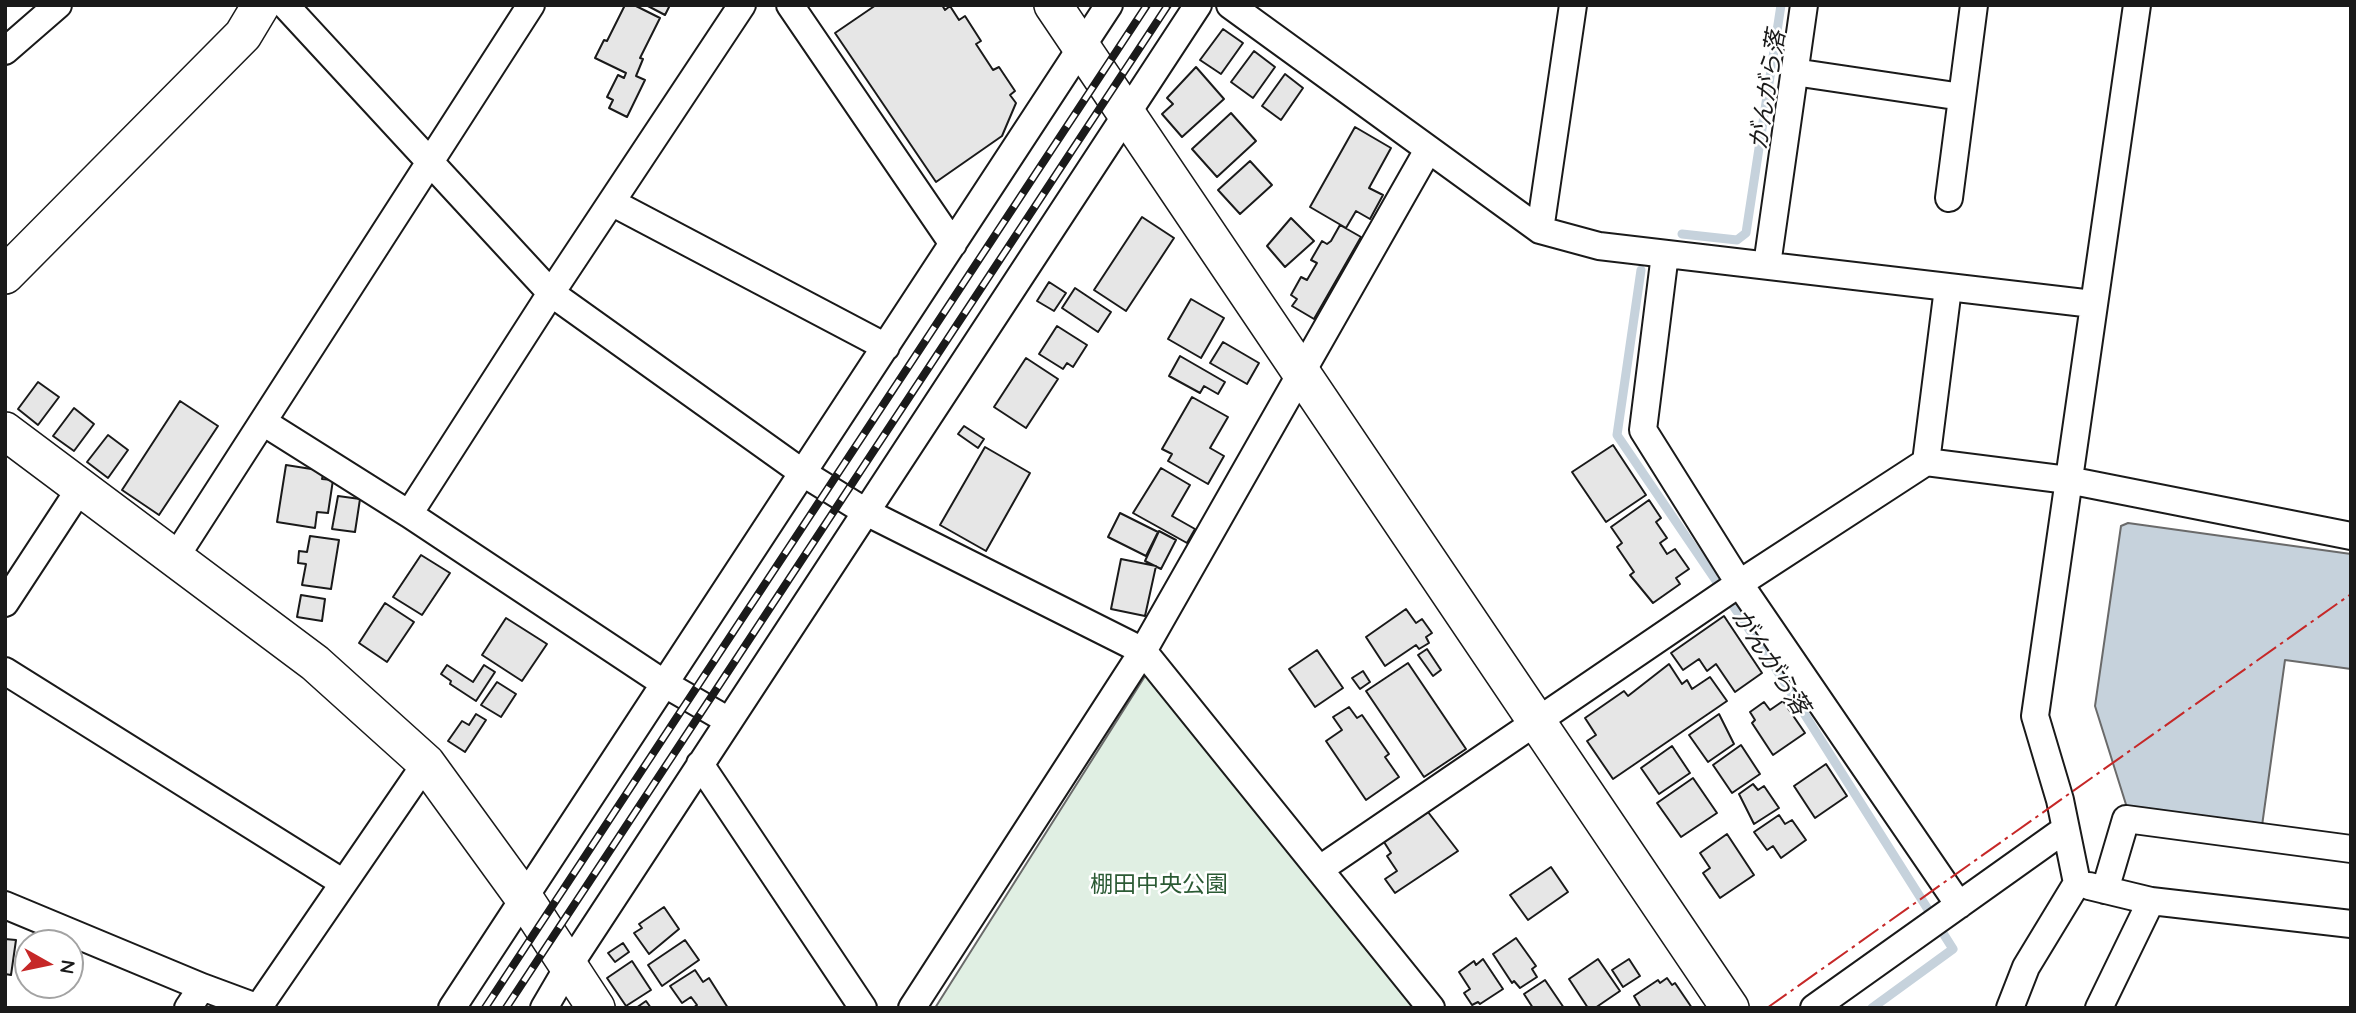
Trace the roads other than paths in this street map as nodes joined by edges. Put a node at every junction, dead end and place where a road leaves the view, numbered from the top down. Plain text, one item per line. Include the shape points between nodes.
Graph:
1 (58, 5) edge
2 (261, 5) edge
3 (285, 5) edge
4 (531, 5) edge
5 (742, 5) edge
6 (790, 5) edge
7 (1053, 5) edge
8 (1109, 5) edge
9 (1198, 5) edge
10 (1230, 5) edge
11 (1573, 5) edge
12 (1804, 5) edge
13 (1974, 5) edge
14 (2137, 5) edge
15 (1082, 48) junction
16 (5, 51) edge
17 (1794, 72) junction
18 (1962, 97) junction
19 (1126, 114) junction
20 (1428, 150) junction
21 (430, 162) junction
22 (1949, 198) dead end
23 (613, 203) junction
24 (1540, 230) junction
25 (953, 244) junction
26 (1665, 254) junction
27 (1767, 265) junction
28 (5, 275) edge
29 (1948, 288) junction
30 (551, 293) junction
31 (2093, 304) junction
32 (886, 346) junction
33 (1301, 373) junction
34 (263, 422) junction
35 (5, 431) edge
36 (1926, 462) junction
37 (803, 473) junction
38 (2068, 480) junction
39 (81, 486) junction
40 (866, 512) junction
41 (409, 514) junction
42 (2351, 536) edge
43 (175, 558) junction
44 (1738, 584) junction
45 (5, 603) edge
46 (1143, 651) junction
47 (5, 671) edge
48 (665, 684) junction
49 (729, 721) junction
50 (1537, 722) junction
51 (426, 763) junction
52 (700, 764) junction
53 (2064, 830) junction
54 (2351, 849) edge
55 (1320, 869) junction
56 (342, 882) junction
57 (2077, 883) junction
58 (2105, 890) junction
59 (524, 898) junction
60 (2151, 901) junction
61 (5, 905) edge
62 (1959, 905) junction
63 (2351, 924) edge
64 (568, 967) junction
65 (195, 997) edge
66 (257, 1007) edge
67 (452, 1008) edge
68 (544, 1008) edge
69 (596, 1008) edge
70 (863, 1008) edge
71 (912, 1008) edge
72 (1432, 1008) edge
73 (1730, 1008) edge
74 (1814, 1008) edge
75 (2010, 1008) edge
76 (2099, 1008) edge

1 - 16 street
2 - 28 street via 243,35
3 - 21 street
4 - 21 street
5 - 23 street
6 - 25 street
7 - 15 street
8 - 15 street
9 - 19 street
10 - 20 street
11 - 24 street
12 - 17 street
13 - 18 street
14 - 31 street
15 - 19 street
15 - 25 street
17 - 18 street
17 - 27 street
18 - 22 street
19 - 33 street
19 - 40 street
20 - 24 street
20 - 33 street
21 - 30 street
21 - 34 street
23 - 30 street
23 - 32 street
24 - 26 street via 1599,246
25 - 32 street
26 - 27 street
26 - 44 street via 1643,430
27 - 29 street
29 - 31 street
29 - 36 street
30 - 37 street
30 - 41 street
31 - 38 street
32 - 37 street
33 - 46 street
33 - 50 street
34 - 41 street
34 - 43 street
35 - 39 street
36 - 38 street
36 - 44 street
37 - 40 street
37 - 48 street
38 - 42 street
38 - 53 street via 2035,716 2060,800
39 - 43 street
39 - 45 street
40 - 46 street
40 - 49 street
41 - 48 street
43 - 51 street via 315,663
44 - 50 street
44 - 62 street
46 - 55 street
46 - 71 street
47 - 56 street
48 - 49 street
48 - 59 street
49 - 52 street
50 - 55 street
50 - 73 street
51 - 56 street
51 - 59 street
52 - 64 street
52 - 70 street
53 - 57 street
53 - 62 street
54 - 58 street via 2126,819
55 - 72 street
56 - 66 street
57 - 58 street
57 - 75 street via 2026,967
58 - 60 street
59 - 64 street
59 - 67 street
60 - 63 street
60 - 76 street
61 - 65 street
62 - 74 street
64 - 68 street
64 - 69 street
65 - 66 street

